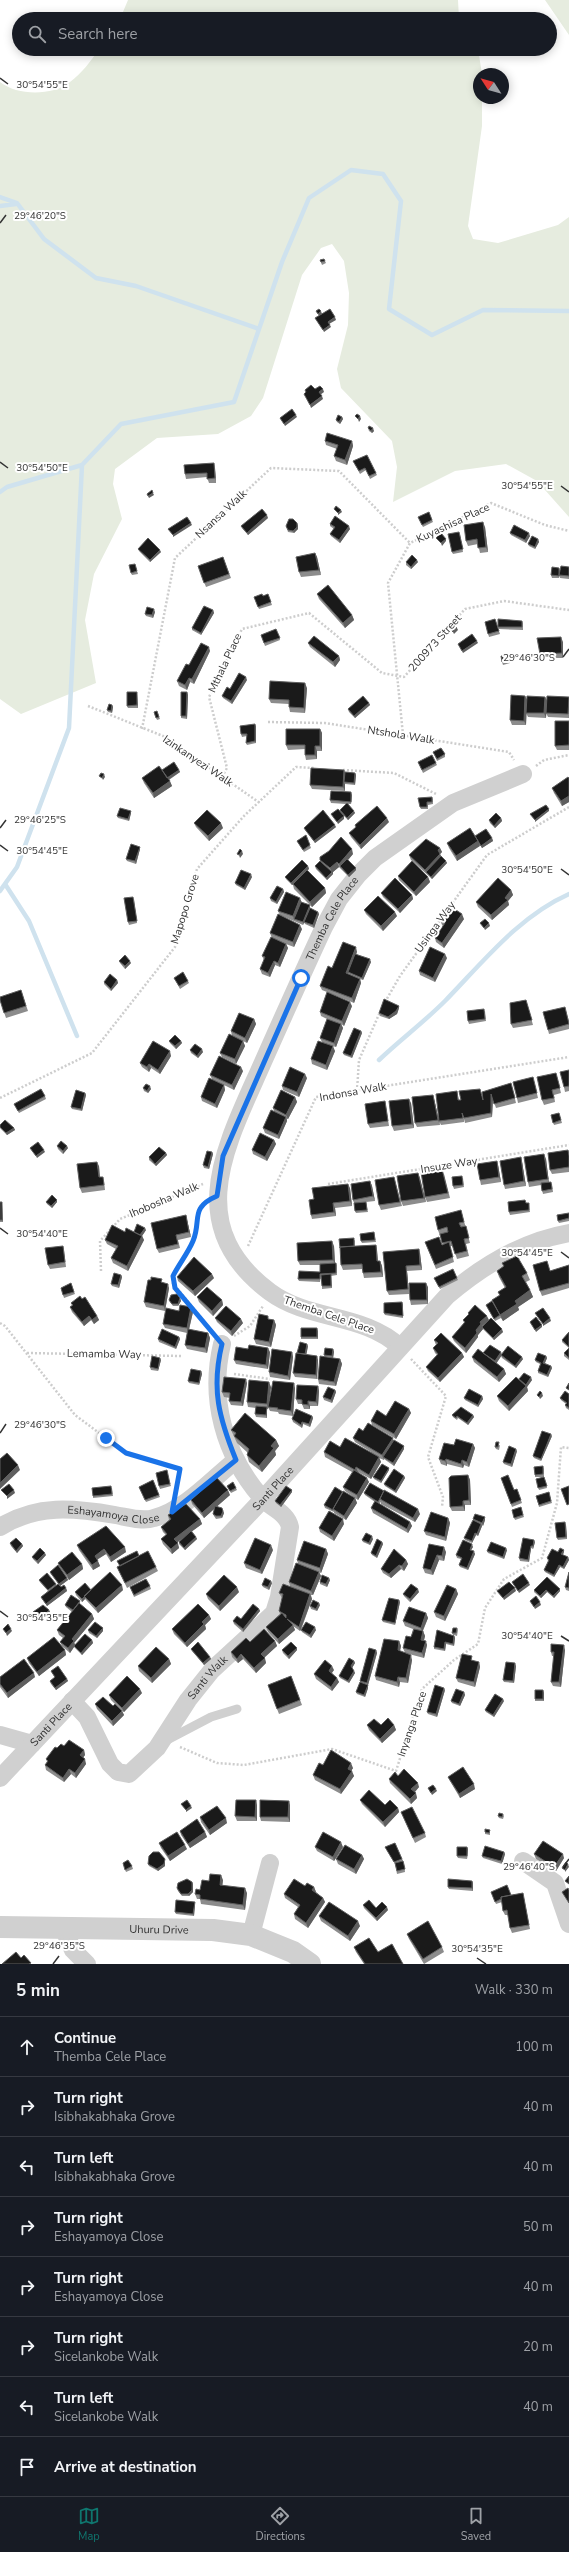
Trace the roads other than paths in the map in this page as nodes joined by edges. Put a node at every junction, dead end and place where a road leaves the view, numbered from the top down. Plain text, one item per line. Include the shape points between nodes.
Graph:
1 (523, 774) road end
2 (569, 1233) edge
3 (222, 1344) road end
4 (400, 1347) junction
5 (236, 1460) junction
6 (263, 1499) junction
7 (0, 1527) edge
8 (72, 1701) junction
9 (237, 1709) dead end
10 (0, 1735) edge
11 (32, 1744) junction
12 (159, 1745) junction
13 (0, 1778) edge
14 (523, 1861) dead end
15 (270, 1863) dead end
16 (569, 1924) edge
17 (0, 1927) edge
18 (63, 1928) junction
19 (251, 1935) junction
20 (88, 1964) edge
21 (310, 1964) edge

1 - 4 street, Themba Cele Place via 453,803 375,858 339,899 239,1117 223,1156 218,1178 217,1196 230,1249 271,1293 314,1312 365,1325 391,1338
2 - 4 street, Santi Place via 496,1259 471,1275 447,1296
3 - 5 street via 216,1370 218,1404 223,1427
4 - 6 street, Santi Place
5 - 6 street, Santi Walk via 250,1484
5 - 7 street, Eshayamoya Close via 172,1512 153,1519 54,1508 35,1511
6 - 8 street, Santi Place
6 - 12 street, Santi Walk via 289,1519 290,1526 279,1597 274,1613 212,1670 188,1700
8 - 11 street, Santi Place
8 - 12 street, Santi Walk via 87,1717 110,1764 118,1772 129,1774
9 - 12 lane via 211,1717
10 - 11 street
11 - 13 street, Santi Place
14 - 16 street via 555,1883
15 - 19 street
17 - 18 street, Uhuru Drive
18 - 19 street, Uhuru Drive via 213,1930
18 - 20 street via 73,1950
19 - 21 street, Uhuru Drive via 293,1952

